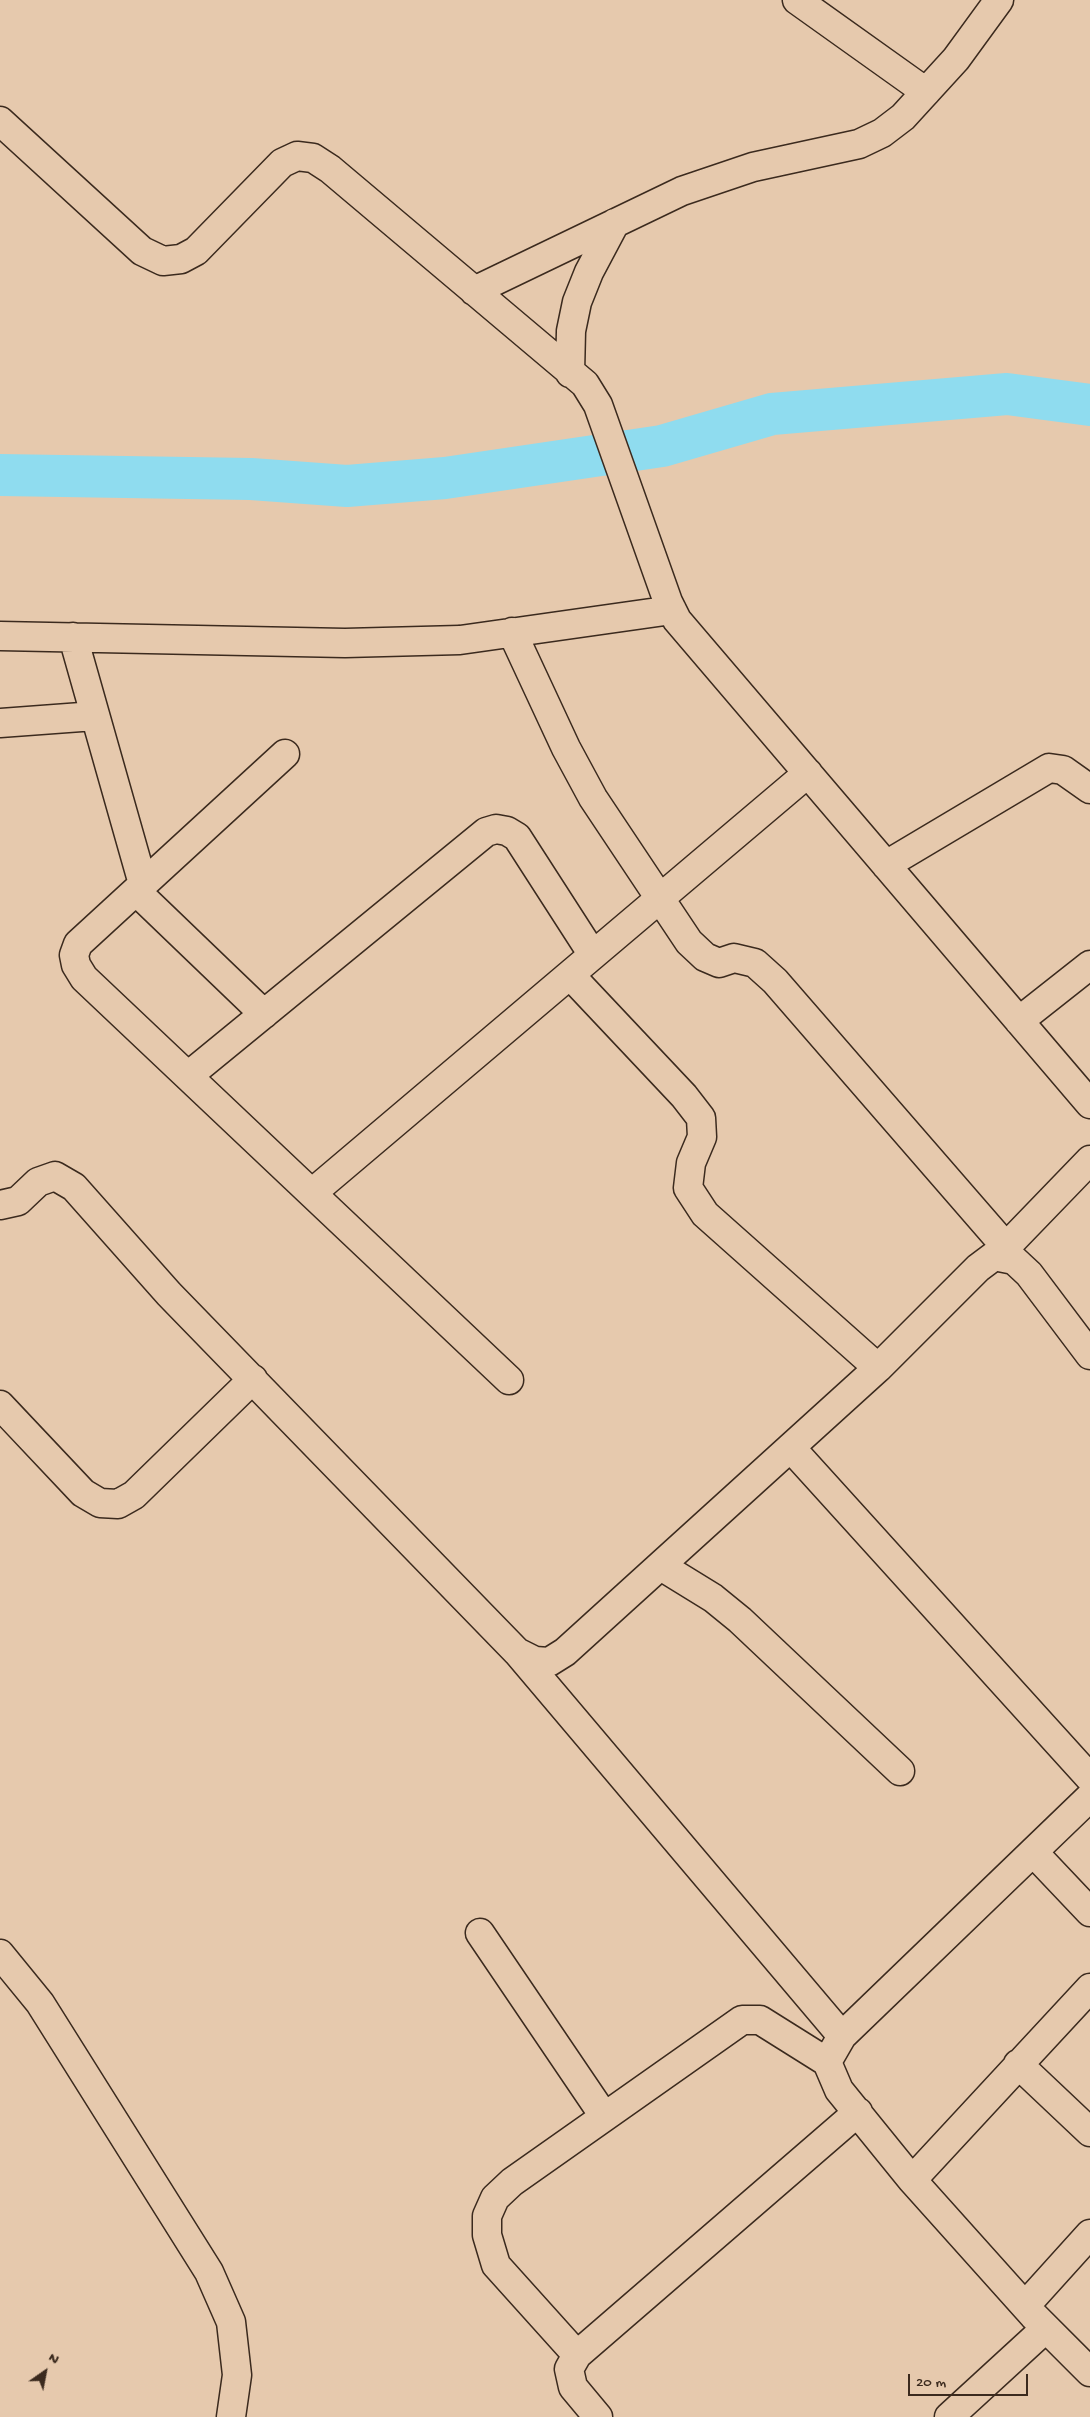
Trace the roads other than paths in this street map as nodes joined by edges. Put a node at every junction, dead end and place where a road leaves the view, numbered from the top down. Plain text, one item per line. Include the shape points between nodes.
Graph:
1 (797, 0) edge
2 (999, 0) edge
3 (926, 92) junction
4 (0, 121) edge
5 (616, 223) junction
6 (474, 291) junction
7 (570, 373) junction
8 (672, 610) junction
9 (512, 632) junction
10 (0, 636) edge
11 (73, 637) junction
12 (95, 716) junction
13 (0, 723) edge
14 (285, 754) dead end
15 (808, 773) junction
16 (1090, 789) edge
17 (886, 865) junction
18 (140, 887) junction
19 (660, 898) junction
20 (593, 955) junction
21 (1090, 966) edge
22 (570, 975) junction
23 (264, 1014) junction
24 (1019, 1021) junction
25 (188, 1076) junction
26 (1090, 1104) edge
27 (1090, 1160) edge
28 (312, 1193) junction
29 (0, 1205) edge
30 (1000, 1251) junction
31 (1090, 1354) edge
32 (878, 1368) junction
33 (252, 1379) junction
34 (509, 1380) dead end
35 (0, 1405) edge
36 (791, 1448) junction
37 (661, 1566) junction
38 (517, 1652) junction
39 (900, 1771) dead end
40 (1090, 1778) edge
41 (1090, 1797) edge
42 (1034, 1854) junction
43 (1090, 1912) edge
44 (480, 1933) dead end
45 (0, 1954) edge
46 (1090, 1988) edge
47 (842, 2036) junction
48 (827, 2062) junction
49 (1018, 2064) junction
50 (858, 2112) junction
51 (604, 2116) junction
52 (1090, 2132) edge
53 (912, 2180) junction
54 (1090, 2234) edge
55 (1025, 2306) junction
56 (1046, 2328) junction
57 (576, 2355) junction
58 (1090, 2372) edge
59 (231, 2417) edge
60 (598, 2417) edge
61 (949, 2417) edge

1 - 3 street
2 - 3 street via 956,59
3 - 5 street via 903,118 858,144 753,167 682,191
4 - 6 street via 142,251 163,261 180,259 196,250 282,163 297,156 314,158 330,169
5 - 6 street
5 - 7 street via 589,272 577,302 571,331
6 - 7 street
7 - 8 street via 585,384 598,405
8 - 9 street
8 - 15 street via 677,620
9 - 11 street via 460,640 345,643
9 - 19 street via 593,798
10 - 11 street
11 - 12 street
12 - 13 street
12 - 18 street
14 - 18 street
15 - 17 street
15 - 19 street
16 - 17 street via 1063,770 1049,768
17 - 24 street
18 - 23 street
18 - 25 street via 78,944 74,955 76,966 84,978
19 - 20 street
19 - 30 street via 689,942 705,958 719,963 734,958 755,963 776,981
20 - 22 street
20 - 23 street via 517,837 496,829 486,832
21 - 24 street
22 - 28 street
22 - 32 street via 684,1096 700,1118 702,1137 691,1164 688,1188 705,1214
23 - 25 street
24 - 26 street
25 - 28 street
27 - 30 street
28 - 34 street
29 - 33 street via 18,1201 38,1182 55,1176 74,1187 169,1294
30 - 31 street via 1029,1274
30 - 32 street via 978,1268
32 - 36 street
33 - 35 street via 134,1495 118,1504 100,1503 83,1493
33 - 38 street
36 - 37 street
36 - 40 street
37 - 38 street via 565,1652 549,1662 535,1661
37 - 39 street via 713,1598 740,1620
38 - 47 street
41 - 42 street
42 - 43 street
42 - 47 street
44 - 51 street
45 - 59 street via 40,2003 209,2272 231,2322 237,2376
46 - 49 street
47 - 48 street
48 - 50 street via 839,2090
48 - 51 street via 760,2020 742,2020
49 - 52 street
49 - 53 street
50 - 53 street
50 - 57 street
51 - 57 street via 512,2182 495,2198 487,2216 487,2235 496,2265
53 - 55 street
54 - 55 street
55 - 56 street
56 - 58 street
56 - 61 street
57 - 60 street via 569,2369 573,2387

